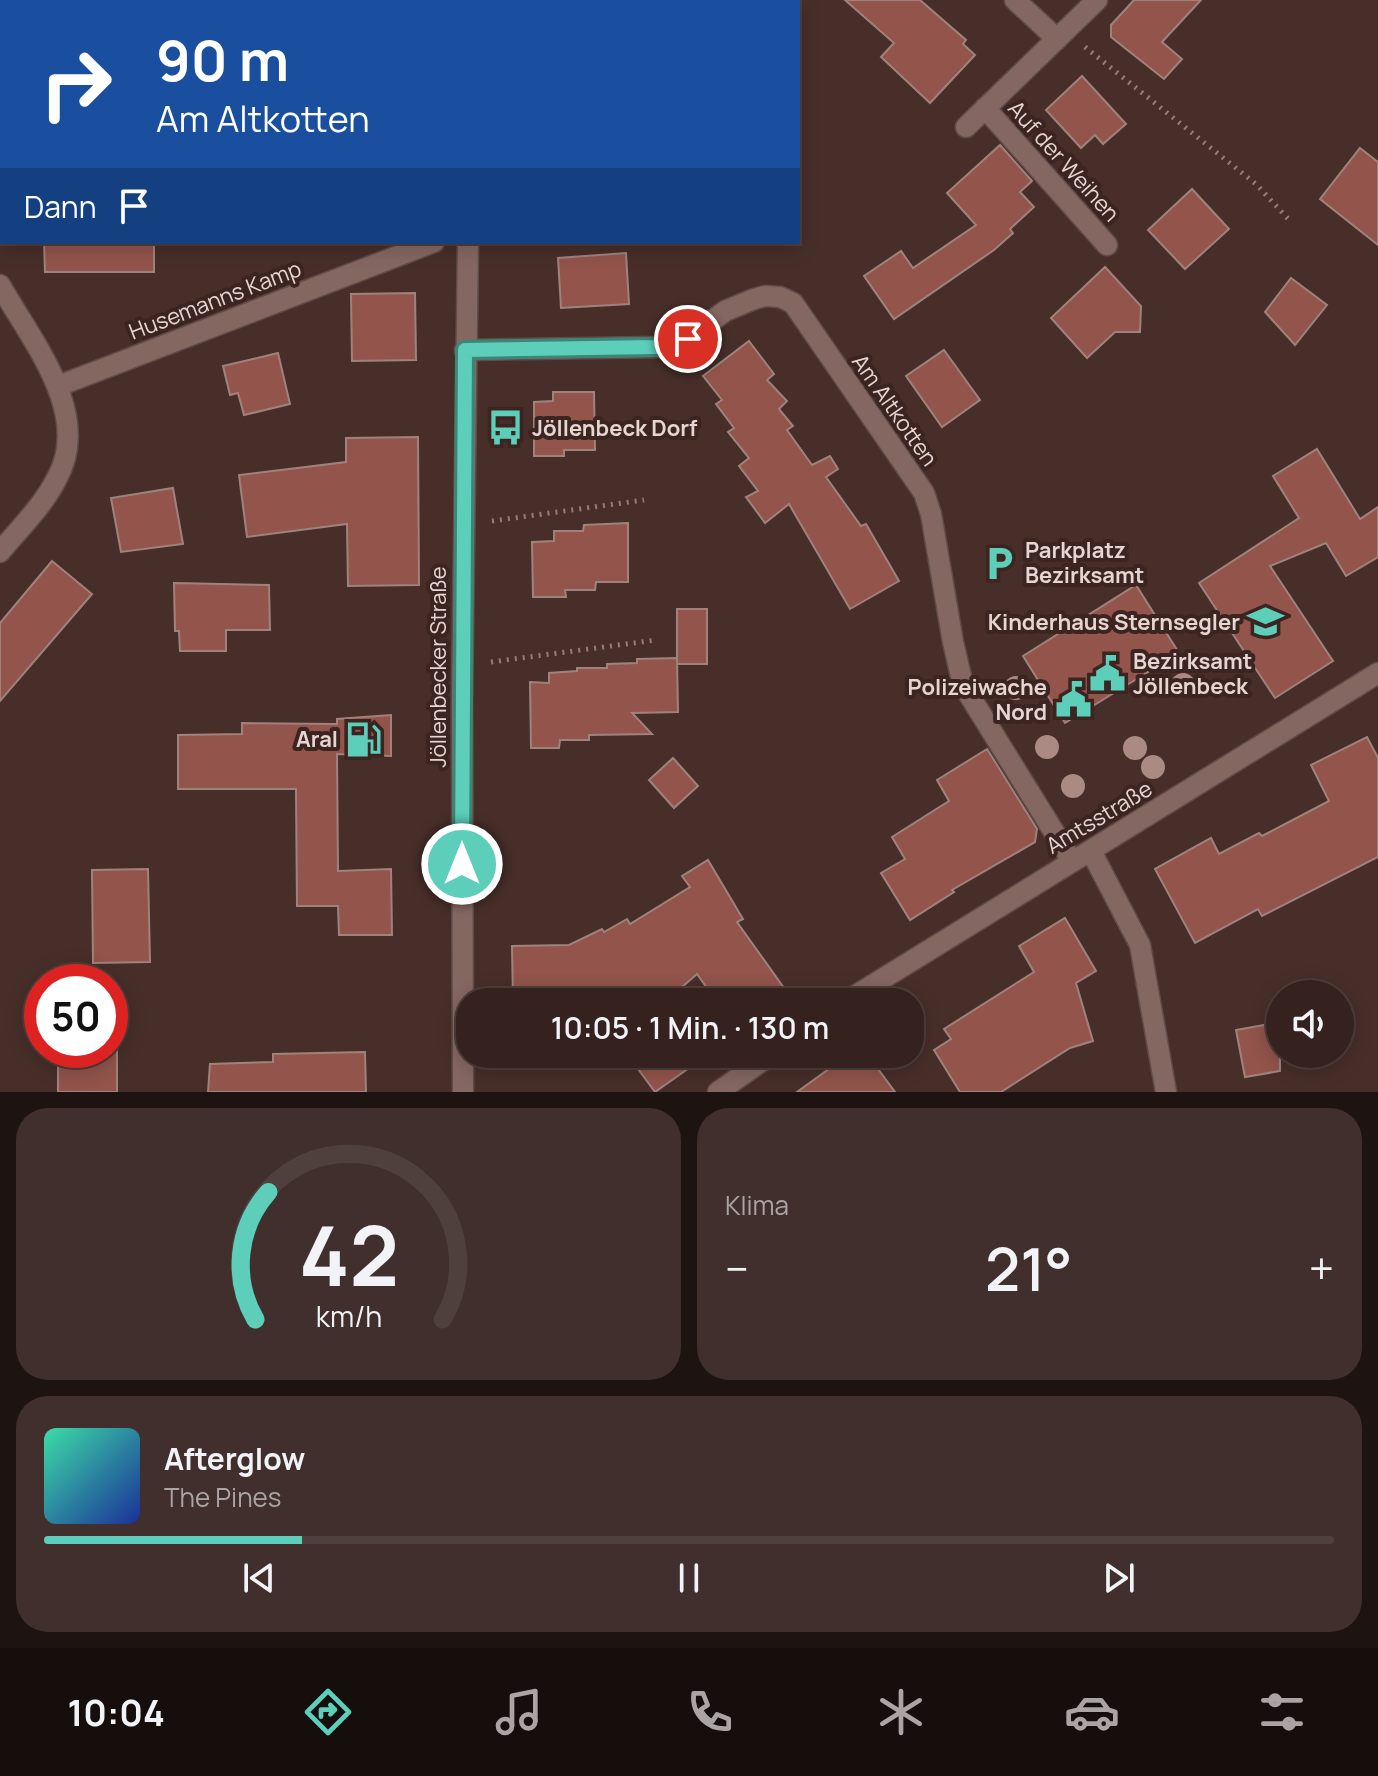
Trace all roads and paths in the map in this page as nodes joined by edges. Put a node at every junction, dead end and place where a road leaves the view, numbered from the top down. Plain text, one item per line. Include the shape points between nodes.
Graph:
1 (1015, 0) edge
2 (1097, 0) edge
3 (1061, 35) junction
4 (985, 108) junction
5 (966, 127) dead end
6 (1290, 221) dead end
7 (429, 244) edge
8 (468, 244) edge
9 (1107, 245) dead end
10 (0, 285) edge
11 (465, 350) junction
12 (58, 386) junction
13 (644, 500) dead end
14 (463, 525) junction
15 (0, 552) edge
16 (656, 640) dead end
17 (462, 666) junction
18 (1378, 673) edge
19 (1091, 851) junction
20 (1072, 861) junction
21 (868, 988) edge
22 (752, 1068) edge
23 (463, 1092) edge
24 (718, 1092) edge
25 (1166, 1092) edge

1 - 3 street
2 - 3 street, Auf der Weihen
3 - 4 street, Auf der Weihen
3 - 6 path via 1257,185
4 - 5 street, Auf der Weihen
4 - 9 street, Auf der Weihen
7 - 12 street, Husemanns Kamp
8 - 11 street, Jöllenbecker Straße
10 - 12 street
11 - 14 street, Jöllenbecker Straße
11 - 20 street, Am Altkotten via 656,347 688,339 725,311 754,299 780,297 793,303 924,493 963,685
12 - 15 street via 69,424 68,451 44,500
13 - 14 path
14 - 17 street, Jöllenbecker Straße
16 - 17 path
17 - 23 street, Jöllenbecker Straße
18 - 19 street, Amtsstraße
19 - 20 street, Amtsstraße
19 - 25 street via 1140,945
20 - 21 street, Amtsstraße
22 - 24 street

